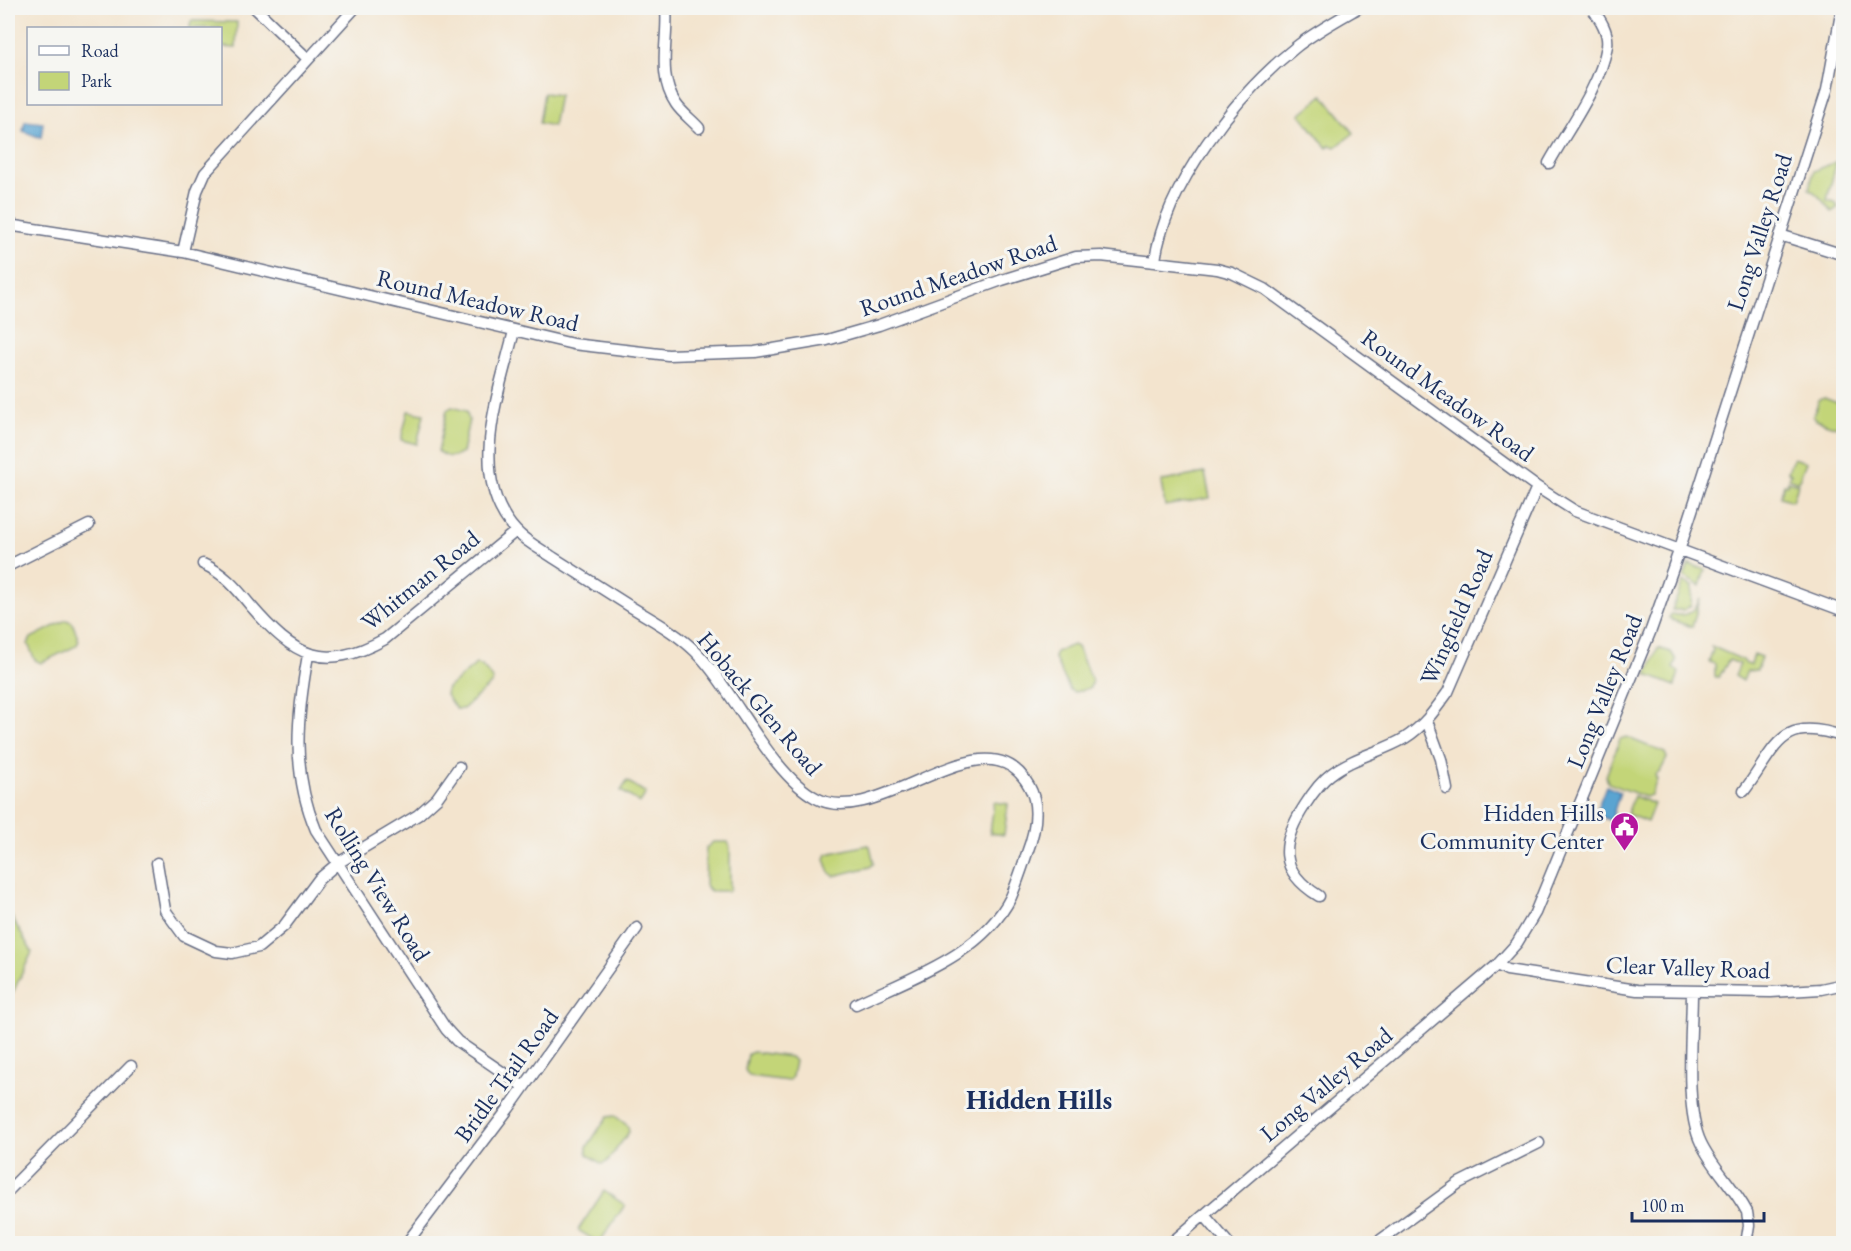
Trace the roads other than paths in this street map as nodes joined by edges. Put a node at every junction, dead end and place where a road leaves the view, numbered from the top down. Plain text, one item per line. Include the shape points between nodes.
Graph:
1 (255, 8) edge
2 (354, 8) edge
3 (666, 8) edge
4 (1358, 8) edge
5 (1592, 8) edge
6 (1842, 8) edge
7 (307, 58) junction
8 (699, 128) dead end
9 (1549, 163) dead end
10 (8, 225) edge
11 (1780, 235) junction
12 (183, 252) junction
13 (1844, 255) edge
14 (1155, 261) junction
15 (514, 331) junction
16 (1537, 486) junction
17 (89, 525) dead end
18 (516, 531) junction
19 (1679, 551) junction
20 (203, 564) dead end
21 (8, 566) edge
22 (1844, 611) edge
23 (308, 655) junction
24 (1427, 721) junction
25 (1844, 737) edge
26 (459, 767) dead end
27 (1447, 789) dead end
28 (1744, 791) dead end
29 (157, 863) dead end
30 (338, 863) junction
31 (1319, 896) dead end
32 (637, 928) dead end
33 (1497, 965) junction
34 (1844, 984) edge
35 (1692, 992) junction
36 (856, 1004) dead end
37 (131, 1066) dead end
38 (524, 1087) junction
39 (1539, 1143) dead end
40 (8, 1191) edge
41 (1204, 1215) junction
42 (406, 1244) edge
43 (1170, 1244) edge
44 (1229, 1244) edge
45 (1375, 1244) edge
46 (1746, 1244) edge

1 - 7 street
2 - 7 street
3 - 8 street via 664,66 668,86 676,104
4 - 14 street via 1296,47 1246,95 1179,188 1160,233
5 - 9 street via 1604,25 1607,45 1593,86
6 - 11 street, Long Valley Road via 1827,90
7 - 12 street via 205,173
10 - 12 street, Round Meadow Road
11 - 13 street
11 - 19 street, Long Valley Road
12 - 15 street, Round Meadow Road
14 - 15 street, Round Meadow Road via 1101,256 1055,261 879,325 827,340 763,351 641,354
14 - 16 street, Round Meadow Road via 1217,269 1252,281
15 - 18 street, Hoback Glen Road via 490,435 489,456 495,492
16 - 19 street, Round Meadow Road via 1575,511
16 - 24 street, Wingfield Road via 1454,681
17 - 21 street
18 - 23 street, Whitman Road via 385,639 352,654
18 - 36 street, Hoback Glen Road via 684,641 780,765 818,800 847,804 873,799 966,761 987,759 1007,764 1022,776 1035,803 1036,819 1010,898 996,919 979,937 945,961
19 - 22 street, Round Meadow Road
19 - 33 street, Long Valley Road via 1651,630 1535,913 1517,943
20 - 23 street via 216,569 280,636
23 - 30 street, Rolling View Road via 300,699 299,771 304,802 316,830
24 - 27 street
24 - 31 street, Wingfield Road via 1404,738 1331,773 1292,825 1286,842 1292,873 1301,885
25 - 28 street via 1808,727 1782,738
26 - 30 street via 418,815
29 - 30 street via 165,910 172,922 184,936 200,945 232,953 259,947 272,939 319,879
30 - 38 street, Rolling View Road via 446,1029 457,1041
32 - 38 street, Bridle Trail Road
33 - 35 street, Clear Valley Road via 1610,987
33 - 41 street, Long Valley Road
34 - 35 street, Clear Valley Road via 1821,989
35 - 46 street via 1694,1126 1707,1153 1747,1212
37 - 40 street
38 - 42 street, Bridle Trail Road
39 - 45 street via 1459,1183
41 - 43 street, Long Valley Road
41 - 44 street

